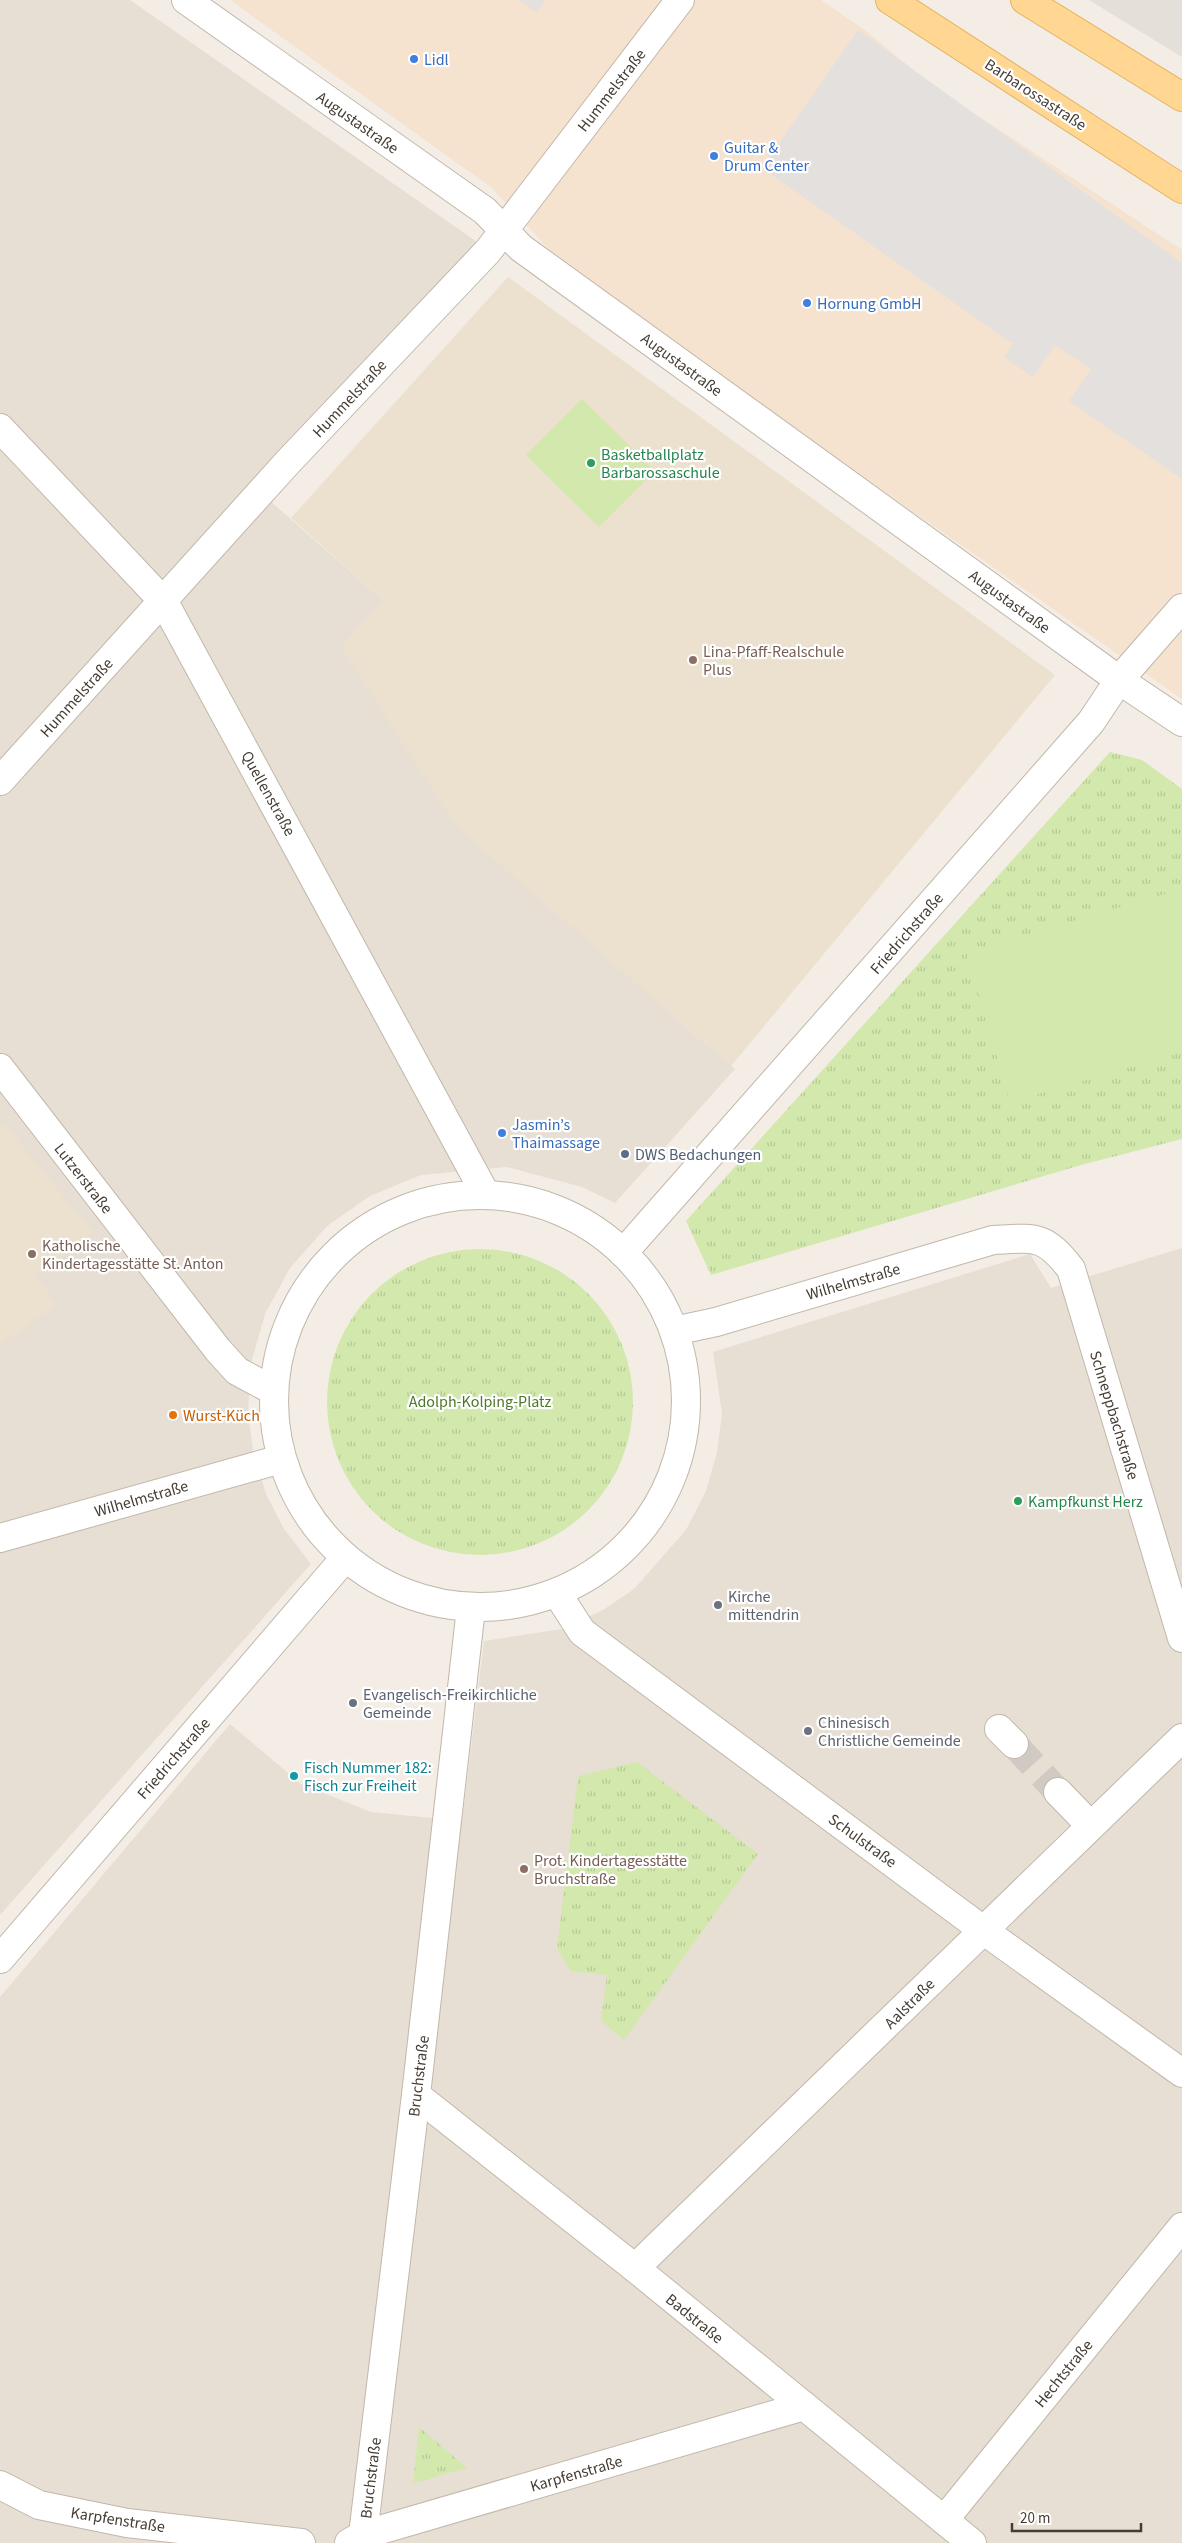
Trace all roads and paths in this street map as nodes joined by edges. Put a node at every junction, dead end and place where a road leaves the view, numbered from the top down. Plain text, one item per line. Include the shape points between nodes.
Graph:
1 (186, 0) edge
2 (680, 0) edge
3 (890, 0) edge
4 (1025, 0) edge
5 (1182, 97) edge
6 (1182, 189) edge
7 (504, 230) junction
8 (0, 428) edge
9 (164, 602) junction
10 (1182, 608) edge
11 (1119, 680) junction
12 (1182, 722) edge
13 (0, 781) edge
14 (0, 1068) edge
15 (486, 1194) junction
16 (1033, 1238) joint
17 (623, 1253) junction
18 (674, 1331) junction
19 (274, 1391) junction
20 (281, 1459) junction
21 (0, 1538) edge
22 (345, 1558) junction
23 (558, 1593) junction
24 (471, 1608) junction
25 (1182, 1638) edge
26 (1182, 1738) edge
27 (1058, 1792) tunnel mouth
28 (1090, 1825) junction
29 (983, 1930) junction
30 (0, 1959) edge
31 (1182, 2073) edge
32 (416, 2095) junction
33 (1182, 2227) edge
34 (635, 2268) junction
35 (804, 2406) junction
36 (0, 2485) edge
37 (944, 2520) junction
38 (359, 2540) edge
39 (301, 2543) edge
40 (972, 2543) edge

1 - 7 street, Augustastraße via 485,211
2 - 7 street, Hummelstraße
3 - 6 main road, Barbarossastraße
4 - 5 main road
7 - 9 street, Hummelstraße via 488,251 288,462
7 - 11 street, Augustastraße via 521,248
8 - 9 street, Quellenstraße
9 - 13 street, Hummelstraße
9 - 15 street, Quellenstraße
10 - 11 street, Friedrichstraße
11 - 12 street, Augustastraße
11 - 17 street, Friedrichstraße via 1091,722
14 - 19 street, Lutzerstraße via 218,1350 237,1370
15 - 17 street via 555,1209 602,1234
15 - 19 street via 423,1202 365,1229 340,1249 318,1272 290,1321 278,1359
16 - 18 street, Wilhelmstraße via 993,1240 716,1322
16 - 25 street, Schneppbachstraße via 1057,1251 1072,1269
17 - 18 street via 653,1289
18 - 23 street via 687,1393 679,1456 668,1486 654,1514 623,1550 586,1579
19 - 20 street
20 - 21 street, Wilhelmstraße
20 - 22 street via 299,1501 327,1540
22 - 24 street via 373,1578 404,1593 437,1603
22 - 30 street, Friedrichstraße
23 - 24 street via 515,1605
23 - 29 street, Schulstraße via 582,1632
24 - 32 street, Bruchstraße
26 - 28 street, Aalstraße
27 - 28 street
28 - 29 street, Aalstraße
29 - 31 street, Schulstraße
29 - 34 street, Aalstraße
32 - 34 street, Badstraße
32 - 38 street, Bruchstraße
33 - 37 street, Hechtstraße
34 - 35 street, Badstraße
35 - 37 street, Badstraße
35 - 38 street, Karpfenstraße
36 - 39 street, Karpfenstraße via 39,2505 127,2523
37 - 40 street, Badstraße

